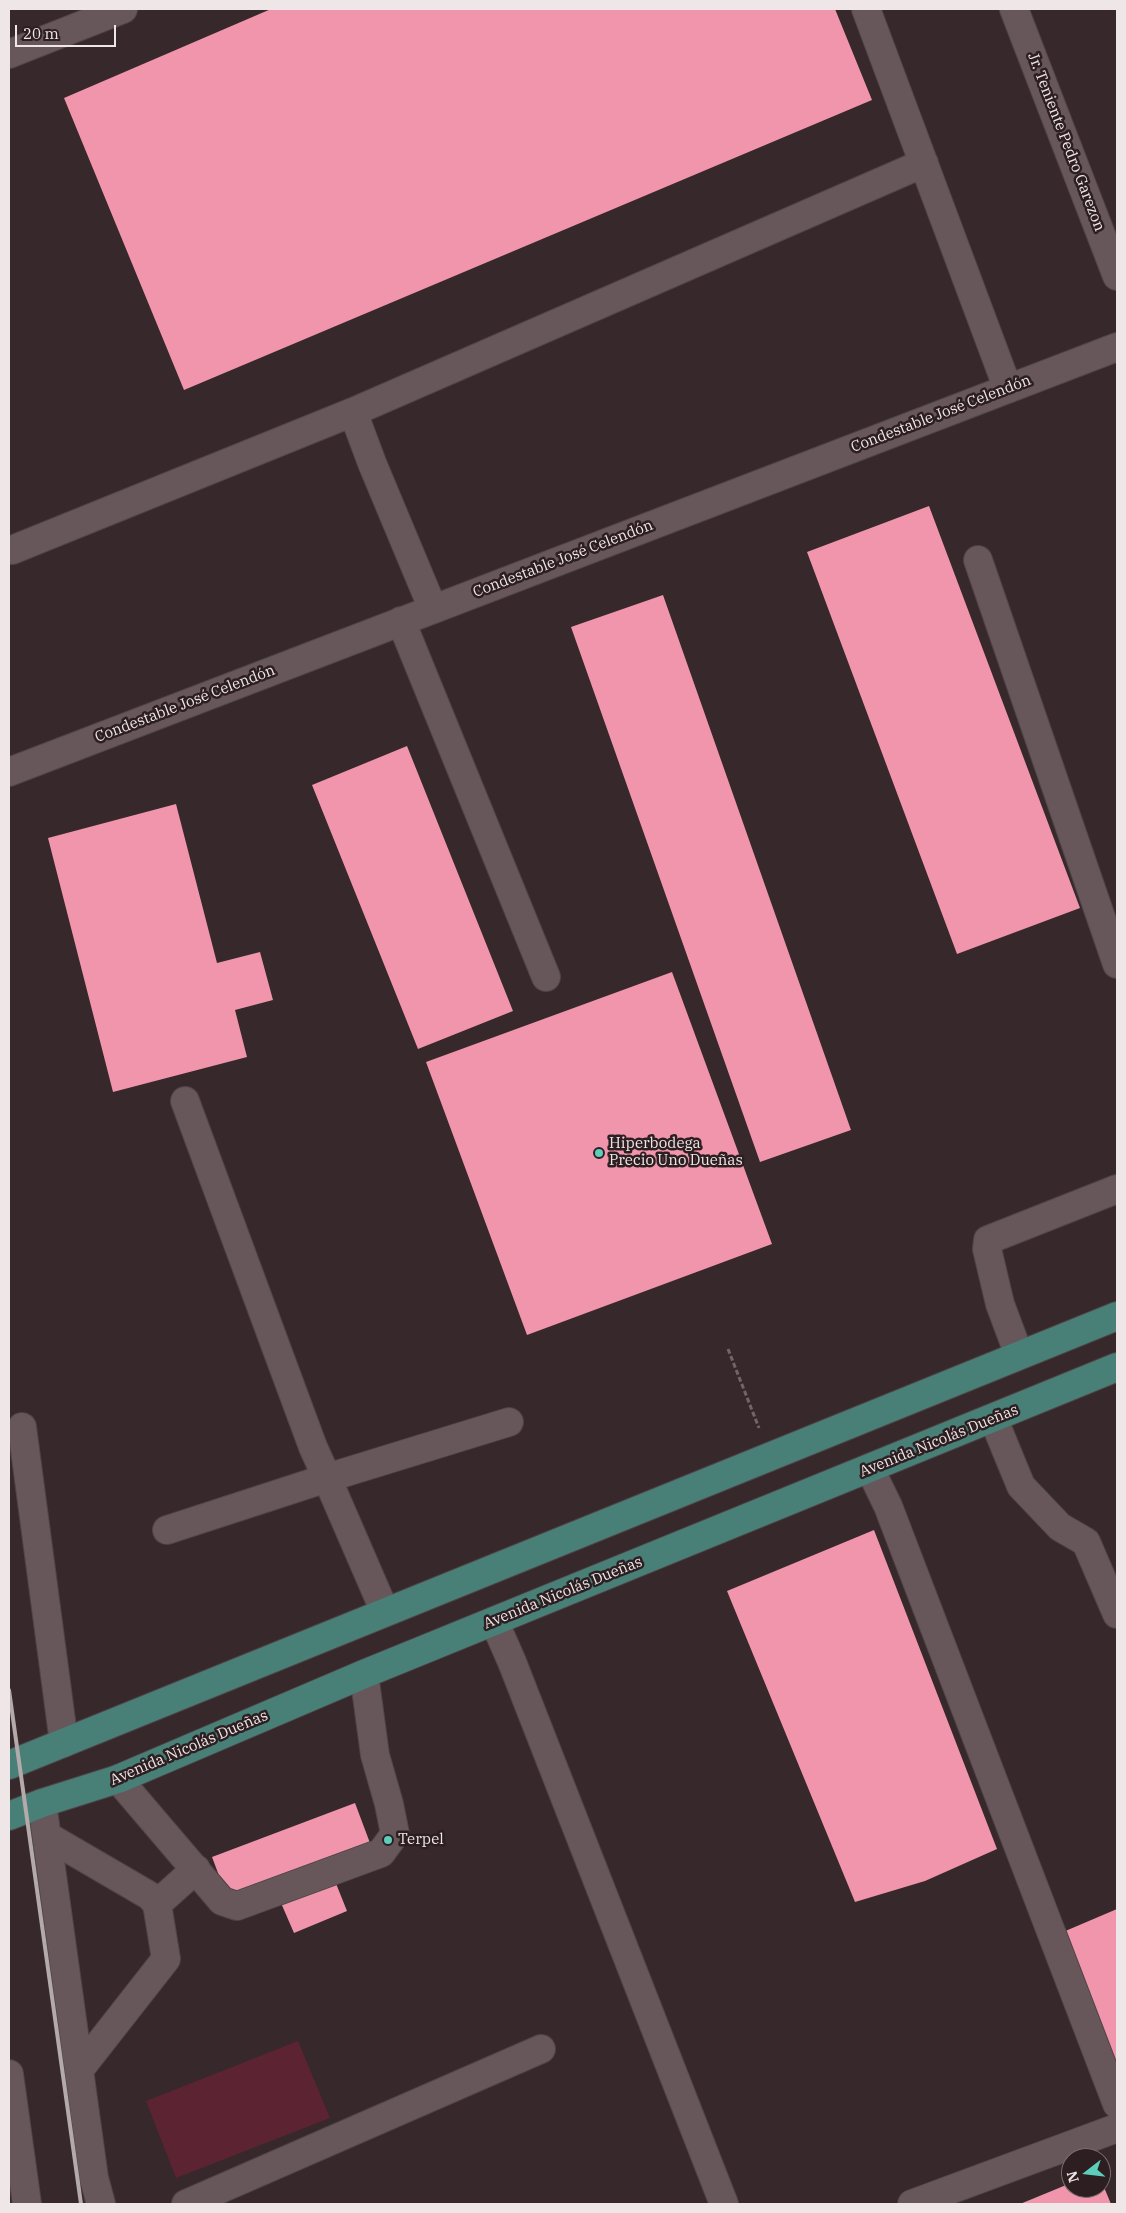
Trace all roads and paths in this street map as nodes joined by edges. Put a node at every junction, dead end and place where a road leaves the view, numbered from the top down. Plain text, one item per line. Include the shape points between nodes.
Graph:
1 (123, 9) edge
2 (866, 9) edge
3 (1014, 9) edge
4 (70, 19) edge
5 (9, 54) edge
6 (924, 164) junction
7 (1117, 276) edge
8 (1117, 347) edge
9 (1008, 389) junction
10 (353, 412) junction
11 (12, 550) dead end
12 (978, 560) dead end
13 (433, 609) junction
14 (401, 621) junction
15 (9, 772) edge
16 (1117, 964) edge
17 (546, 977) dead end
18 (185, 1101) dead end
19 (1117, 1189) edge
20 (1117, 1316) edge
21 (728, 1349) dead end
22 (1020, 1355) junction
23 (1117, 1367) edge
24 (993, 1418) junction
25 (509, 1422) dead end
26 (22, 1427) dead end
27 (770, 1456) junction
28 (870, 1469) junction
29 (328, 1478) junction
30 (167, 1530) dead end
31 (385, 1612) junction
32 (1117, 1614) edge
33 (494, 1621) junction
34 (364, 1674) junction
35 (64, 1743) junction
36 (9, 1765) edge
37 (118, 1779) junction
38 (42, 1802) junction
39 (9, 1816) edge
40 (47, 1836) junction
41 (196, 1869) junction
42 (157, 1904) junction
43 (541, 2049) dead end
44 (79, 2070) junction
45 (9, 2074) edge
46 (1117, 2104) edge
47 (1117, 2128) edge
48 (13, 2131) edge
49 (27, 2204) edge
50 (101, 2204) edge
51 (186, 2204) edge
52 (724, 2204) edge
53 (912, 2204) edge

1 - 4 street
2 - 6 street
3 - 7 street, Jr. Teniente Pedro Garezon
4 - 5 street
6 - 9 street
6 - 10 street
8 - 9 street, Condestable José Celendón
9 - 13 street, Condestable José Celendón
10 - 11 street
10 - 13 street
12 - 16 street
13 - 14 street, Condestable José Celendón
14 - 15 street, Condestable José Celendón
14 - 17 street
18 - 29 street via 310,1438
19 - 22 street via 988,1240 987,1249 1000,1304
20 - 22 main road
21 - 27 path
22 - 27 main road
23 - 24 main road, Avenida Nicolás Dueñas
24 - 28 main road, Avenida Nicolás Dueñas
24 - 32 street via 1021,1486 1060,1527 1086,1542
25 - 29 street
26 - 35 street
27 - 31 main road
28 - 33 main road, Avenida Nicolás Dueñas
28 - 46 street via 888,1506
29 - 30 street
29 - 31 street
31 - 35 main road
33 - 34 main road, Avenida Nicolás Dueñas
33 - 52 street
34 - 37 main road, Avenida Nicolás Dueñas
34 - 41 street via 375,1755 390,1804 395,1834 381,1854 237,1906 222,1901
35 - 36 main road
37 - 38 main road, Avenida Nicolás Dueñas
37 - 41 street
38 - 39 main road, Avenida Nicolás Dueñas
38 - 40 street
40 - 42 street via 141,1891
40 - 44 street
41 - 42 street
42 - 44 street via 166,1959
43 - 51 street
44 - 50 street via 94,2178
45 - 48 street
47 - 53 street
48 - 49 street

